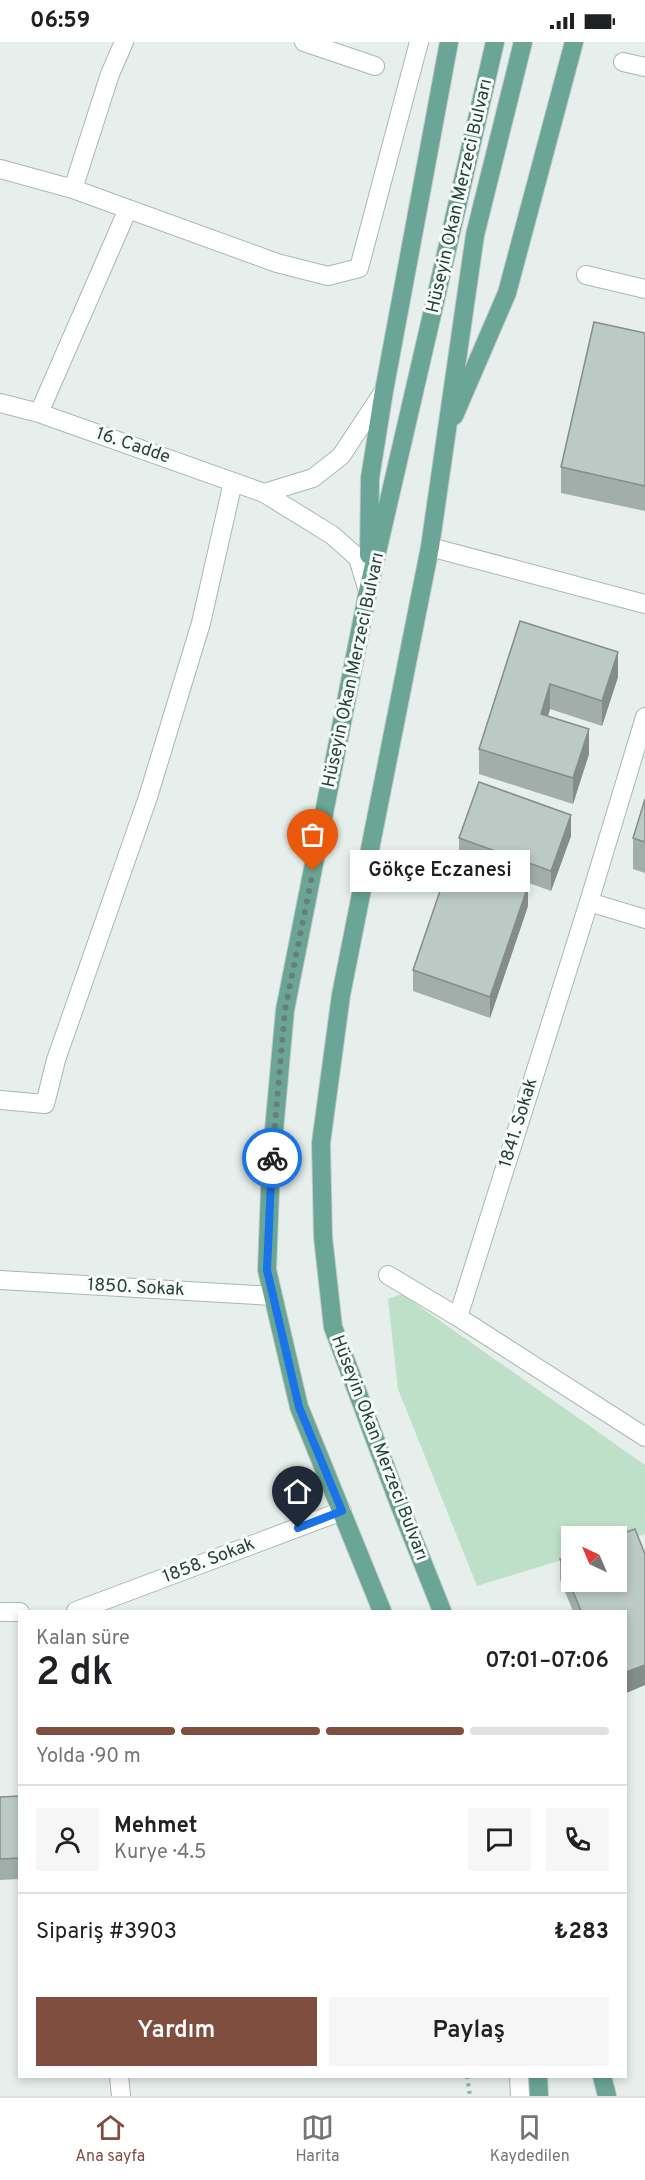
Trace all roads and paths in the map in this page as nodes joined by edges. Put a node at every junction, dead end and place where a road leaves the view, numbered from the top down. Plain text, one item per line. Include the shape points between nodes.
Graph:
1 (124, 42) edge
2 (304, 42) edge
3 (419, 42) edge
4 (449, 42) edge
5 (495, 42) edge
6 (523, 42) edge
7 (574, 42) edge
8 (623, 62) dead end
9 (375, 66) dead end
10 (645, 67) edge
11 (0, 169) edge
12 (73, 189) junction
13 (128, 209) junction
14 (586, 275) dead end
15 (645, 289) edge
16 (384, 391) junction
17 (0, 404) edge
18 (39, 413) junction
19 (444, 440) junction
20 (233, 482) junction
21 (264, 493) junction
22 (430, 547) junction
23 (368, 591) junction
24 (645, 604) edge
25 (645, 717) edge
26 (589, 902) junction
27 (645, 919) edge
28 (0, 1100) edge
29 (388, 1275) dead end
30 (0, 1280) edge
31 (273, 1296) junction
32 (459, 1317) junction
33 (645, 1437) edge
34 (342, 1511) junction
35 (79, 1610) edge
36 (382, 1610) edge
37 (442, 1610) edge
38 (0, 1612) edge
39 (18, 1612) edge
40 (119, 2078) edge
41 (467, 2078) edge
42 (519, 2078) edge
43 (538, 2078) edge
44 (594, 2078) edge
45 (602, 2078) edge
46 (121, 2096) edge
47 (470, 2096) edge
48 (520, 2096) edge
49 (539, 2096) edge
50 (594, 2096) edge
51 (607, 2096) edge

1 - 12 street
2 - 9 street
3 - 13 street via 360,268 328,276 277,263
4 - 16 main road
5 - 23 main road, Hüseyin Okan Merzeci Bulvarı
6 - 19 main road, Hüseyin Okan Merzeci Bulvarı via 475,235
7 - 19 main road via 507,293
8 - 10 street
11 - 12 street
12 - 13 street
13 - 18 street
14 - 15 street
16 - 21 street via 341,456 313,478
16 - 23 main road via 370,478
17 - 18 street, 16. Cadde
18 - 20 street, 16. Cadde
19 - 22 main road, Hüseyin Okan Merzeci Bulvarı
20 - 21 street, 16. Cadde
20 - 28 street via 201,622 148,797 56,1060 45,1104
21 - 23 street, 16. Cadde via 332,535 358,558
22 - 24 street
22 - 37 main road, Hüseyin Okan Merzeci Bulvarı via 341,995 321,1143 323,1237 333,1327
23 - 31 main road, Hüseyin Okan Merzeci Bulvarı via 285,1010 270,1187 267,1270
25 - 26 street, 1841. Sokak
26 - 27 street
26 - 32 street, 1841. Sokak
29 - 32 street
30 - 31 street, 1850. Sokak
31 - 34 main road, Hüseyin Okan Merzeci Bulvarı via 299,1407
32 - 33 street
34 - 35 street, 1858. Sokak
34 - 36 main road, Hüseyin Okan Merzeci Bulvarı
38 - 39 street
40 - 46 street
41 - 47 path
42 - 48 street
43 - 49 main road
44 - 50 main road
45 - 51 main road

